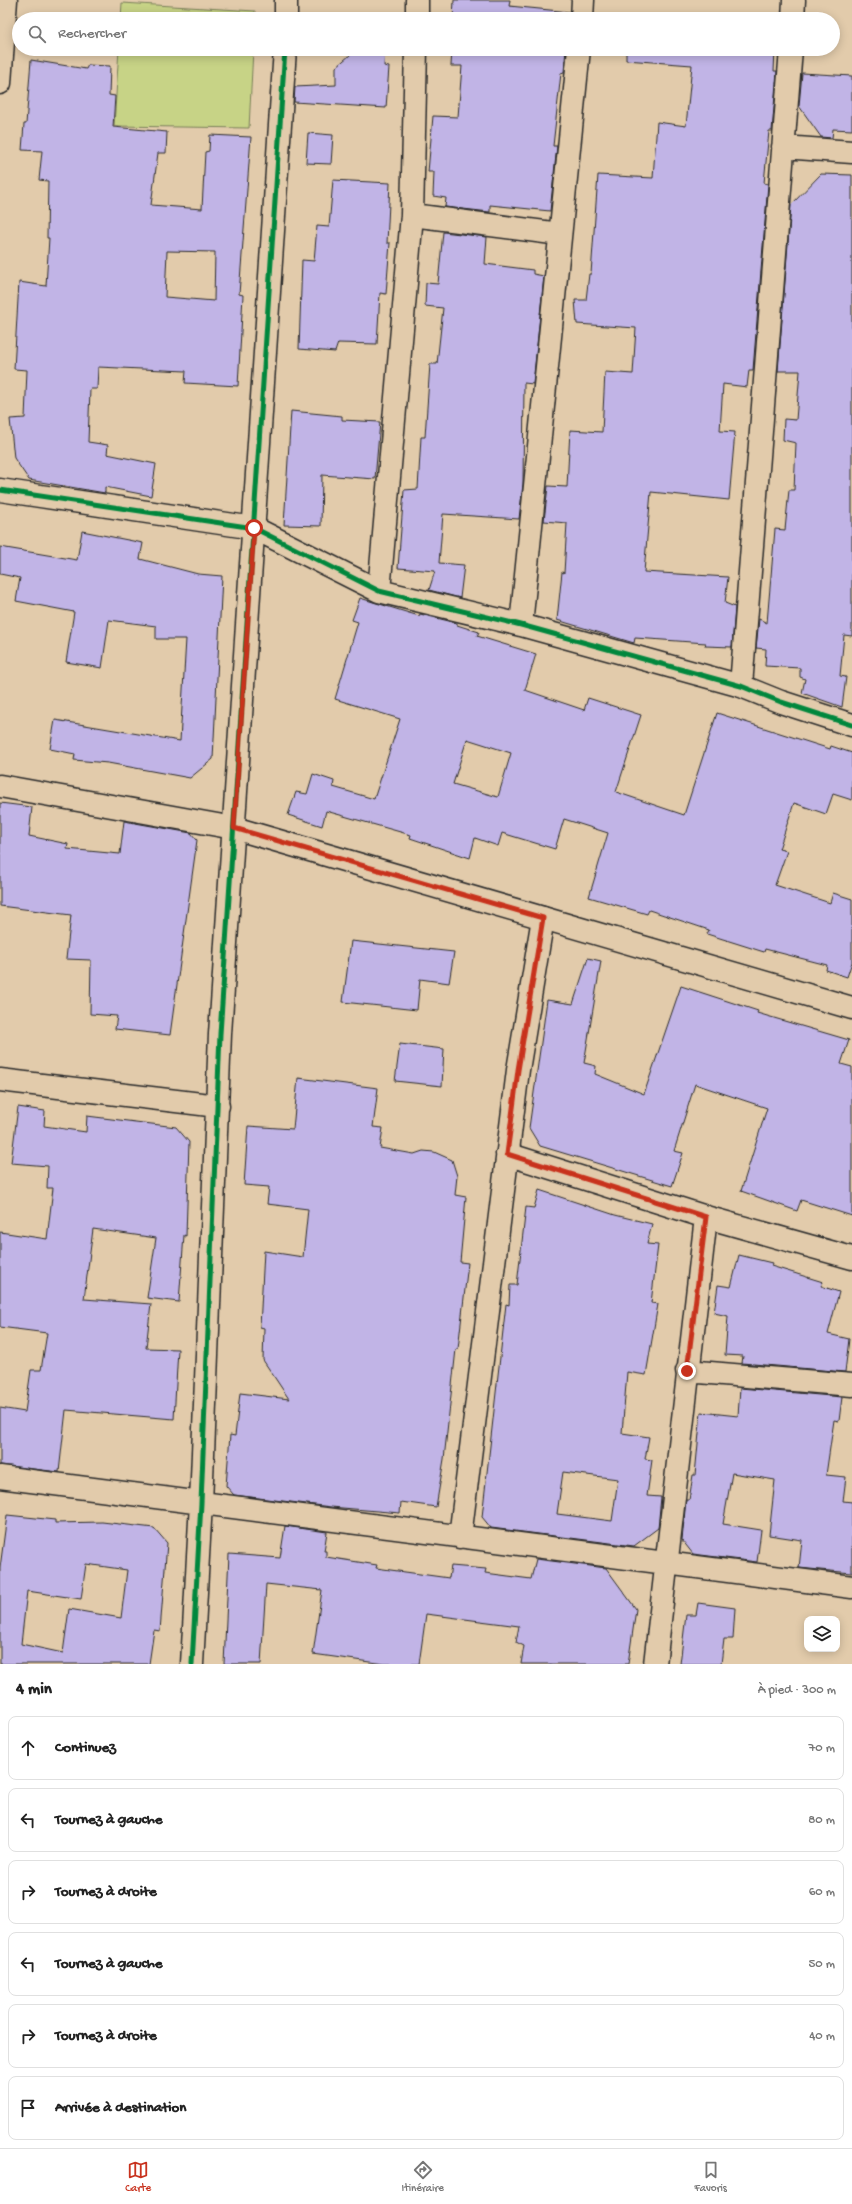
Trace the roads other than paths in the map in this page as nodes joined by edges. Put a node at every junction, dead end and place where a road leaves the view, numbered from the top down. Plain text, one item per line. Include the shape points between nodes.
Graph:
1 (6, 0) edge
2 (286, 0) edge
3 (417, 0) edge
4 (584, 0) edge
5 (794, 0) edge
6 (286, 12) edge
7 (417, 12) edge
8 (583, 12) edge
9 (793, 12) edge
10 (285, 56) edge
11 (416, 56) edge
12 (578, 56) edge
13 (790, 56) edge
14 (1, 59) edge
15 (0, 83) edge
16 (784, 147) junction
17 (852, 152) edge
18 (412, 215) junction
19 (560, 234) junction
20 (0, 490) edge
21 (254, 528) junction
22 (379, 591) junction
23 (521, 625) junction
24 (741, 686) junction
25 (852, 725) edge
26 (0, 786) edge
27 (234, 828) junction
28 (543, 918) junction
29 (852, 1008) edge
30 (0, 1080) edge
31 (218, 1106) junction
32 (507, 1154) junction
33 (706, 1217) junction
34 (852, 1258) edge
35 (687, 1371) junction
36 (852, 1385) edge
37 (0, 1477) edge
38 (201, 1503) junction
39 (460, 1537) junction
40 (666, 1563) junction
41 (852, 1588) edge
42 (192, 1664) edge
43 (655, 1664) edge

1 - 14 street
2 - 6 street
3 - 7 street
4 - 8 street
5 - 9 street
10 - 21 street
11 - 18 street
12 - 19 street
13 - 16 street
14 - 15 street
16 - 17 street
16 - 24 street
18 - 19 street
18 - 22 street
19 - 23 street
20 - 21 street
21 - 22 street
21 - 27 street
22 - 23 street
23 - 24 street
24 - 25 street
26 - 27 street
27 - 28 street
27 - 31 street via 220,1034
28 - 29 street
28 - 32 street
30 - 31 street
31 - 38 street
32 - 33 street
32 - 39 street
33 - 34 street
33 - 35 street
35 - 36 street
35 - 40 street
37 - 38 street
38 - 39 street
38 - 42 street
39 - 40 street
40 - 41 street
40 - 43 street

